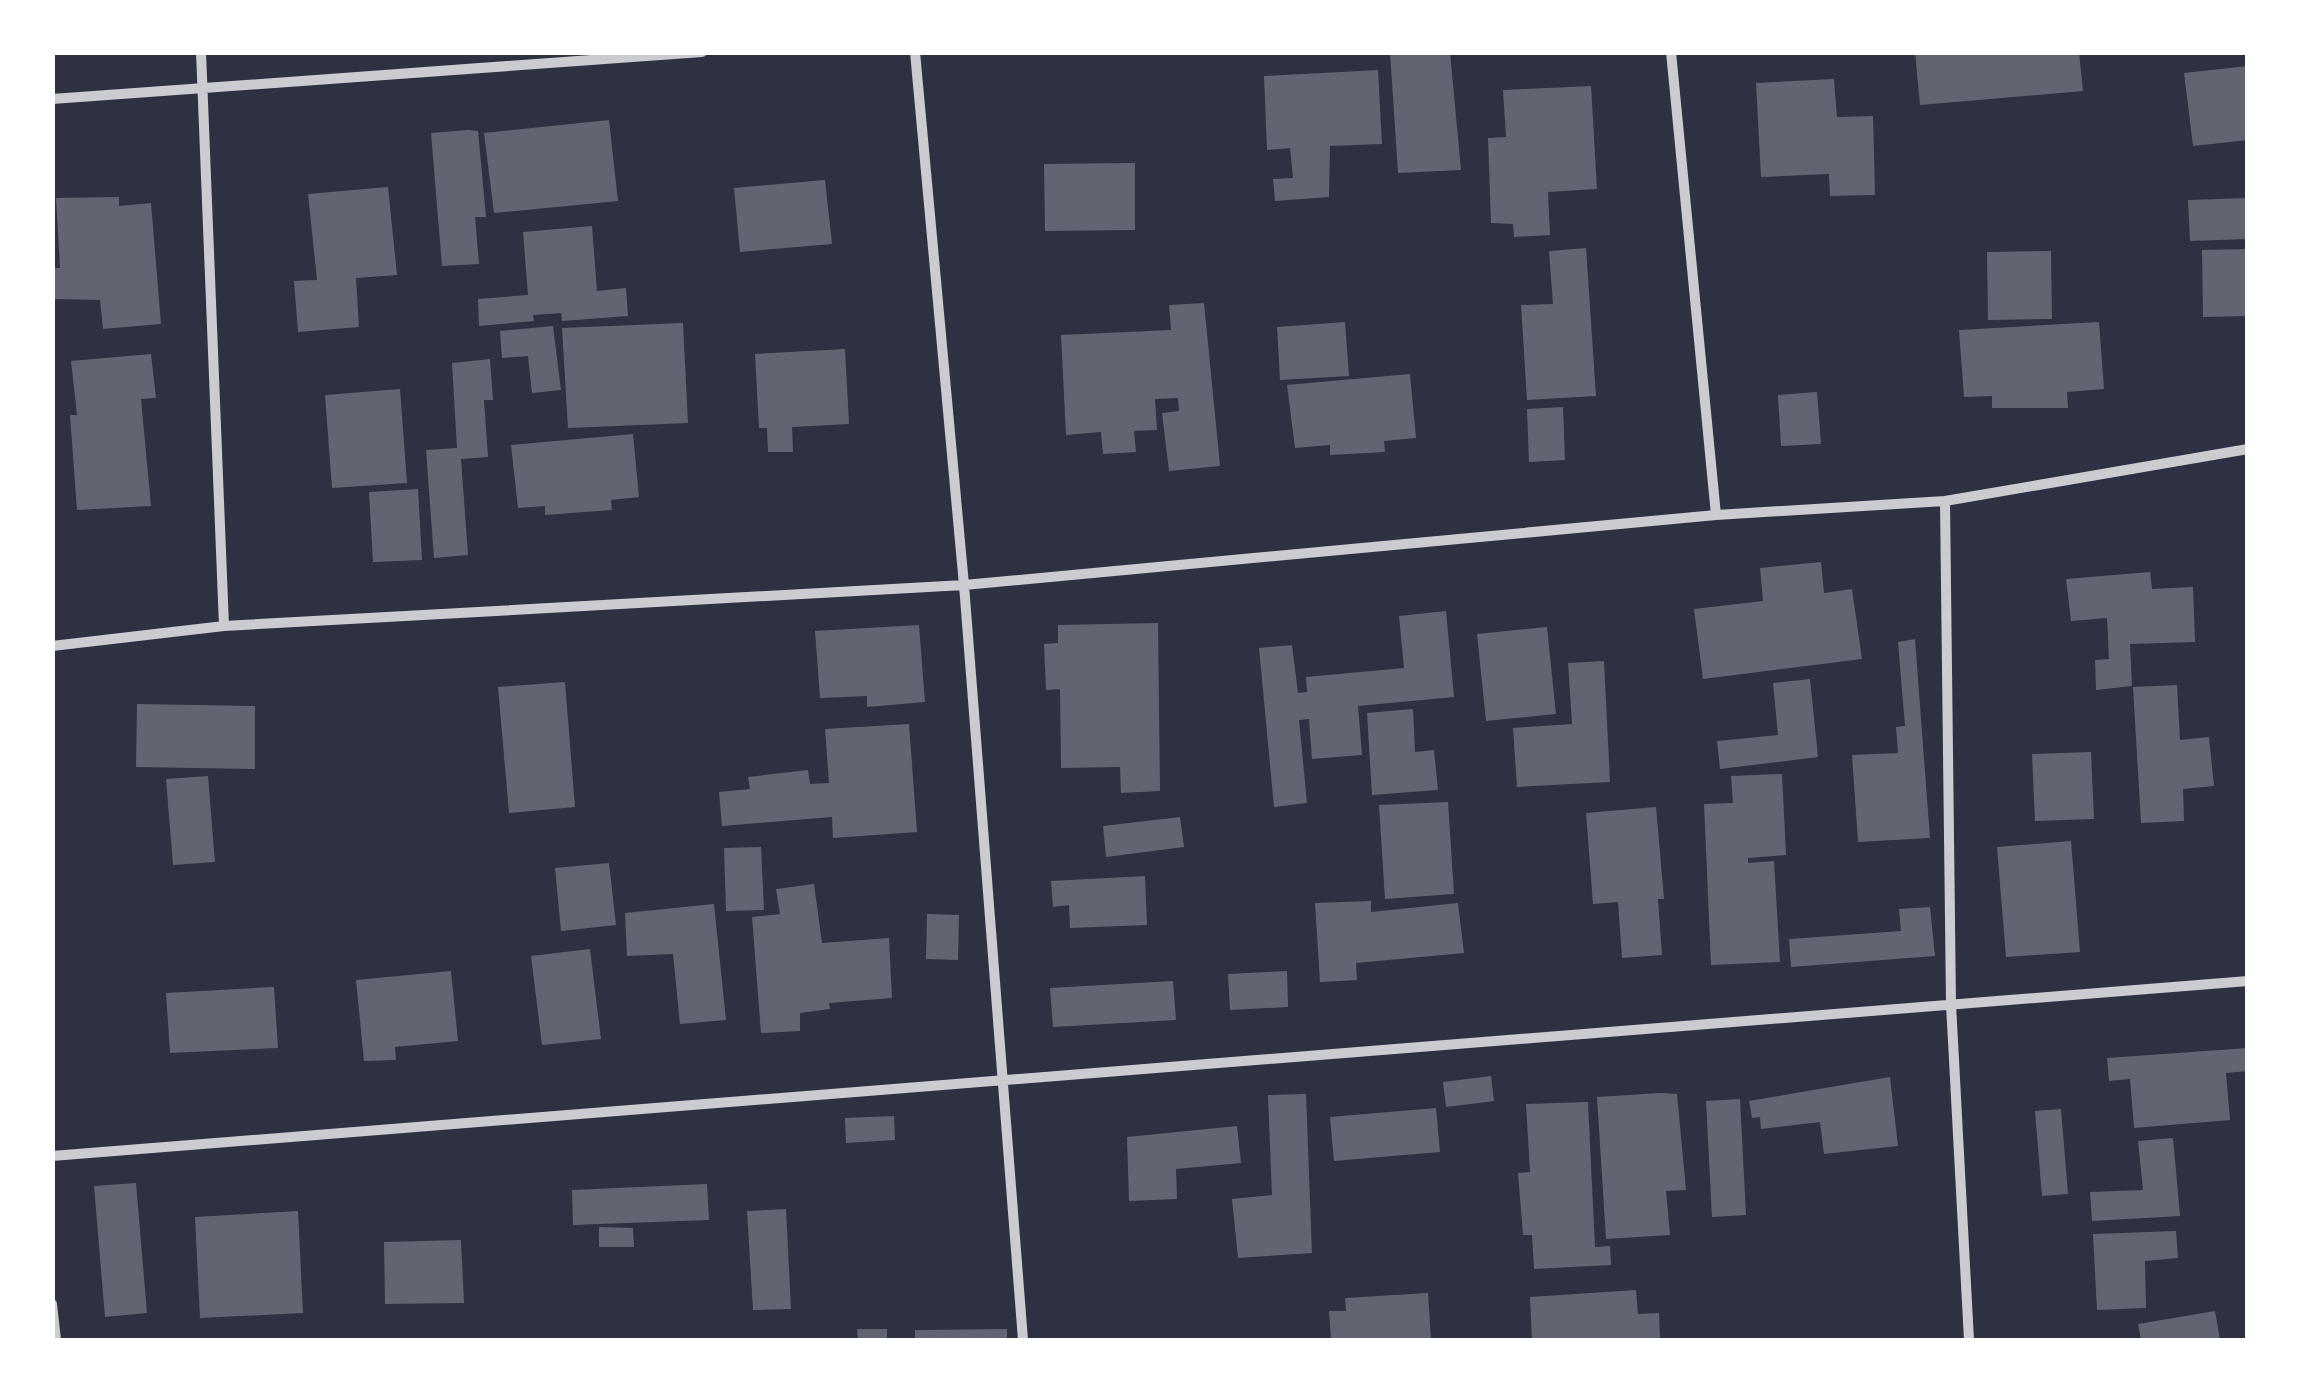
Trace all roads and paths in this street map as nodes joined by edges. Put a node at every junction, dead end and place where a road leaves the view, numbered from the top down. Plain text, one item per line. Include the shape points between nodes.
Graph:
1 (201, 52) edge
2 (702, 52) edge
3 (914, 52) edge
4 (1671, 52) edge
5 (204, 88) junction
6 (52, 99) edge
7 (2248, 449) edge
8 (1945, 502) junction
9 (1716, 515) junction
10 (964, 585) junction
11 (224, 626) junction
12 (52, 646) edge
13 (2248, 981) edge
14 (1951, 1004) junction
15 (1004, 1078) junction
16 (52, 1156) edge
17 (52, 1304) edge
18 (56, 1340) edge
19 (1023, 1340) edge
20 (1969, 1340) edge

1 - 5 street
2 - 5 street
3 - 10 street
4 - 9 street
5 - 6 street
5 - 11 street
7 - 8 street
8 - 9 street
8 - 14 street
9 - 10 street
10 - 11 street
10 - 15 street
11 - 12 street
13 - 14 street
14 - 15 street
14 - 20 street
15 - 16 street
15 - 19 street
17 - 18 street

